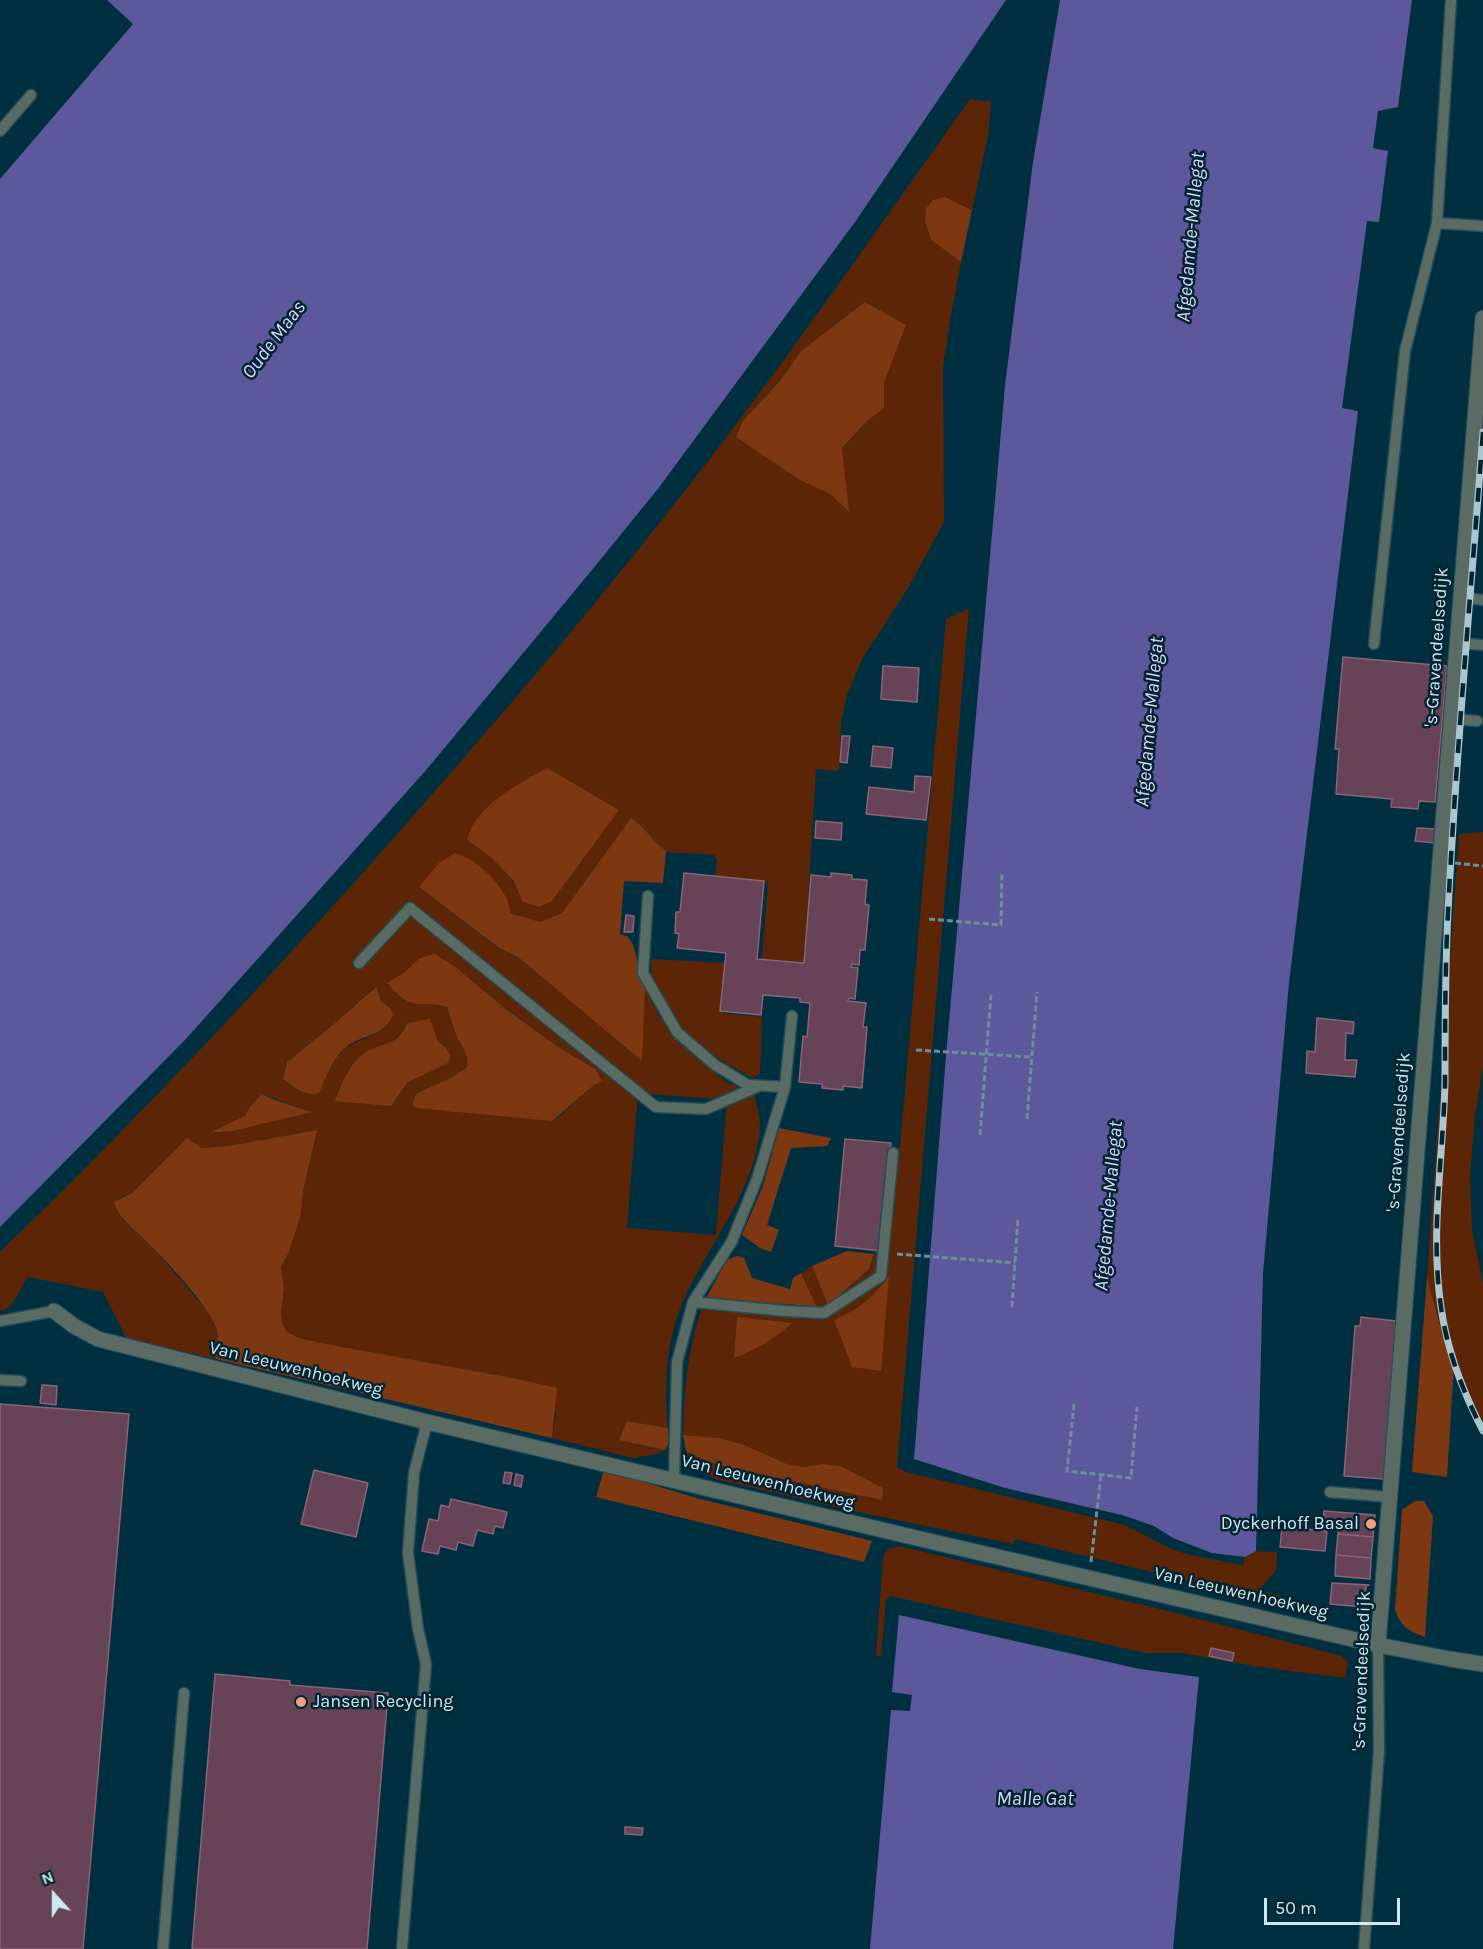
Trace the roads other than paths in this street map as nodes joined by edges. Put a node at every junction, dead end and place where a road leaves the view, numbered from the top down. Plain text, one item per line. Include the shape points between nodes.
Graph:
1 (1451, 0) edge
2 (31, 95) dead end
3 (0, 131) edge
4 (1437, 223) junction
5 (1483, 226) edge
6 (1483, 318) edge
7 (1460, 597) junction
8 (1483, 600) edge
9 (1457, 643) junction
10 (1374, 644) dead end
11 (1483, 645) edge
12 (1451, 719) junction
13 (1477, 721) dead end
14 (648, 896) dead end
15 (359, 963) dead end
16 (792, 1016) dead end
17 (761, 1086) junction
18 (785, 1087) junction
19 (892, 1154) dead end
20 (693, 1302) junction
21 (54, 1311) joint
22 (0, 1321) edge
23 (0, 1380) edge
24 (21, 1381) dead end
25 (427, 1422) junction
26 (674, 1479) junction
27 (1330, 1492) dead end
28 (1390, 1497) junction
29 (1378, 1645) junction
30 (1483, 1664) edge
31 (184, 1693) dead end
32 (163, 1949) edge
33 (402, 1949) edge
34 (1364, 1949) edge

1 - 4 lane
2 - 3 lane
4 - 5 lane
4 - 10 lane via 1405,351
6 - 7 street, 's-Gravendeelsedijk
7 - 8 lane
7 - 9 street, 's-Gravendeelsedijk
9 - 11 lane
9 - 12 street, 's-Gravendeelsedijk
12 - 13 lane
12 - 28 street, 's-Gravendeelsedijk
14 - 17 lane via 643,973 678,1032 715,1065 748,1085
15 - 17 lane via 410,908 656,1107 706,1109
16 - 18 lane
17 - 18 lane
18 - 20 lane via 757,1179 732,1241
19 - 20 lane via 881,1276 824,1313
20 - 26 lane via 677,1362
21 - 22 lane
21 - 25 street, Van Leeuwenhoekweg via 98,1339
23 - 24 lane
25 - 26 street, Van Leeuwenhoekweg
25 - 33 lane via 414,1473 408,1553 426,1664
26 - 29 street, Van Leeuwenhoekweg
27 - 28 lane
28 - 29 street, 's-Gravendeelsedijk
29 - 30 street, Van Leeuwenhoekweg
29 - 34 lane, 's-Gravendeelsedijk via 1379,1752
31 - 32 lane

